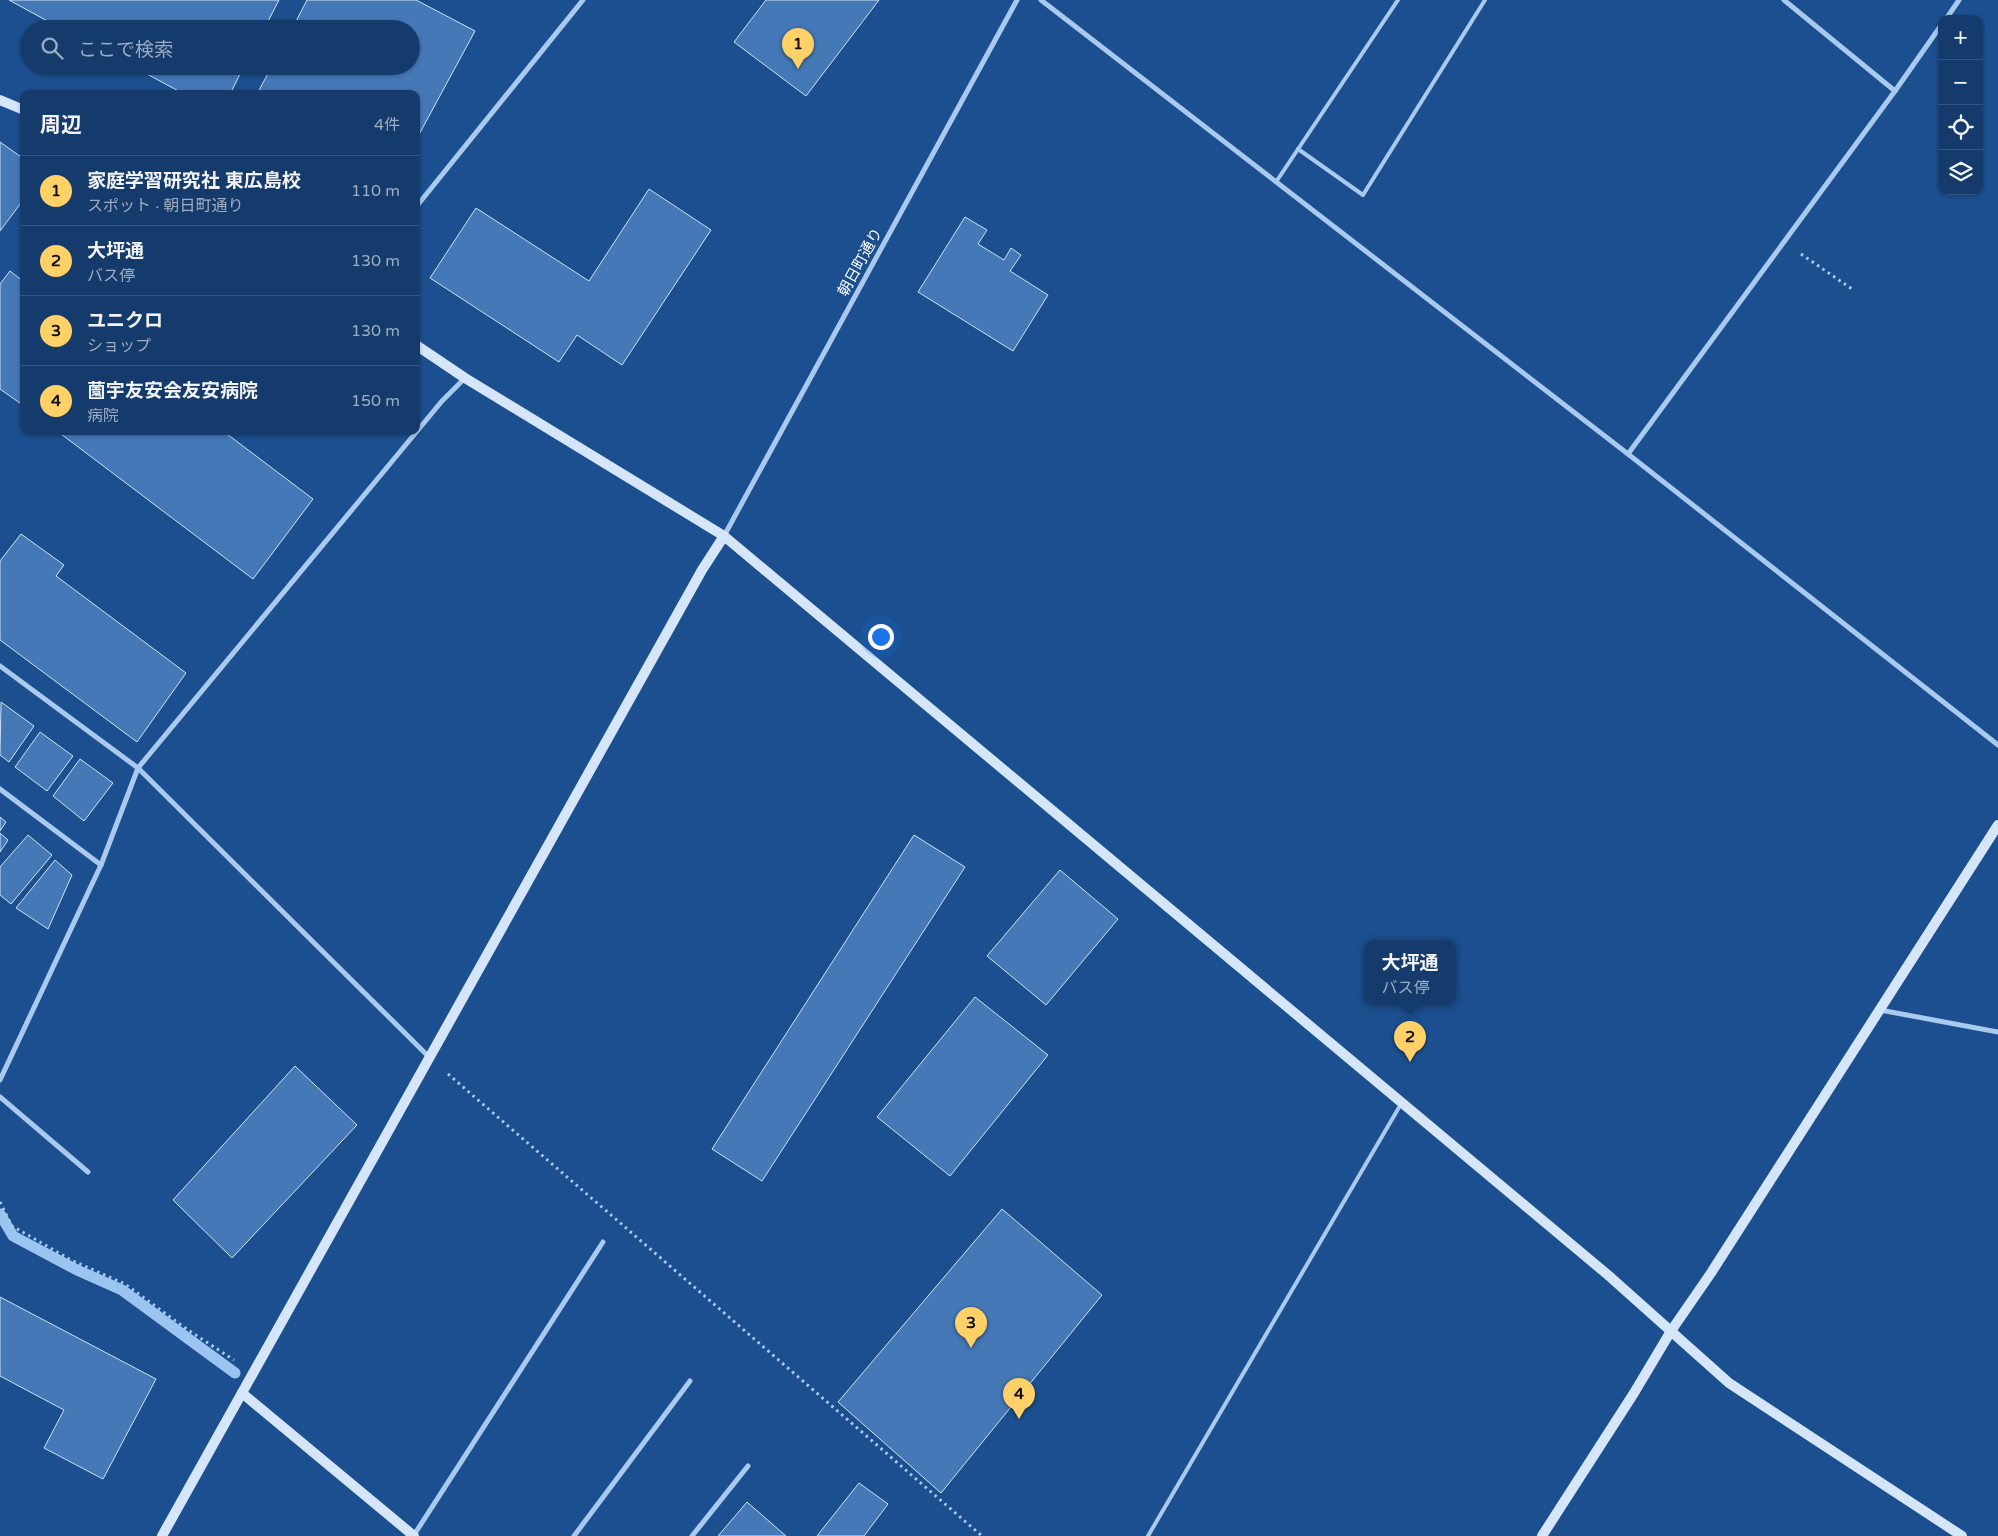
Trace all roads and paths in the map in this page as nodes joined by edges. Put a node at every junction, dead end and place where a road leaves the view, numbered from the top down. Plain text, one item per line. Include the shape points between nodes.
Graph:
1 (583, 0) edge
2 (1017, 0) edge
3 (1041, 0) edge
4 (1398, 0) edge
5 (1485, 0) edge
6 (1784, 0) edge
7 (1959, 0) edge
8 (1949, 15) edge
9 (1938, 30) edge
10 (1895, 91) junction
11 (0, 100) edge
12 (20, 108) edge
13 (1298, 150) junction
14 (1276, 182) junction
15 (420, 202) edge
16 (1784, 242) junction
17 (1852, 289) dead end
18 (420, 348) edge
19 (465, 378) junction
20 (420, 428) edge
21 (414, 435) edge
22 (1628, 454) junction
23 (724, 536) junction
24 (0, 666) edge
25 (1998, 745) edge
26 (138, 768) junction
27 (0, 789) edge
28 (1998, 825) edge
29 (100, 865) junction
30 (1880, 1010) junction
31 (1998, 1032) edge
32 (428, 1057) junction
33 (0, 1080) edge
34 (0, 1097) edge
35 (1402, 1102) junction
36 (88, 1172) dead end
37 (0, 1202) edge
38 (603, 1242) dead end
39 (1671, 1331) junction
40 (254, 1372) junction
41 (690, 1382) dead end
42 (242, 1393) junction
43 (748, 1466) dead end
44 (162, 1536) edge
45 (414, 1536) edge
46 (574, 1536) edge
47 (692, 1536) edge
48 (982, 1536) edge
49 (1148, 1536) edge
50 (1542, 1536) edge
51 (1962, 1536) edge

1 - 15 street
2 - 23 street, 朝日町通り
3 - 14 street
4 - 13 lane
5 - 13 lane via 1363,195
6 - 10 street
7 - 8 street
9 - 10 street
10 - 16 street
11 - 12 street
13 - 14 lane
14 - 22 street
16 - 17 path
16 - 22 street
18 - 19 street
19 - 20 street
19 - 23 street
21 - 26 street
22 - 25 street
23 - 32 street
23 - 35 street
24 - 26 street
26 - 29 street
26 - 32 street
27 - 29 street
28 - 30 street
29 - 33 street
30 - 31 street
30 - 39 street
32 - 40 street
32 - 48 path
34 - 36 street
35 - 39 street
35 - 49 lane
37 - 40 path via 12,1226 71,1260 125,1284
38 - 45 street
39 - 50 street
39 - 51 street via 1729,1383
40 - 42 street
41 - 46 street
42 - 44 street
42 - 45 street
43 - 47 street

